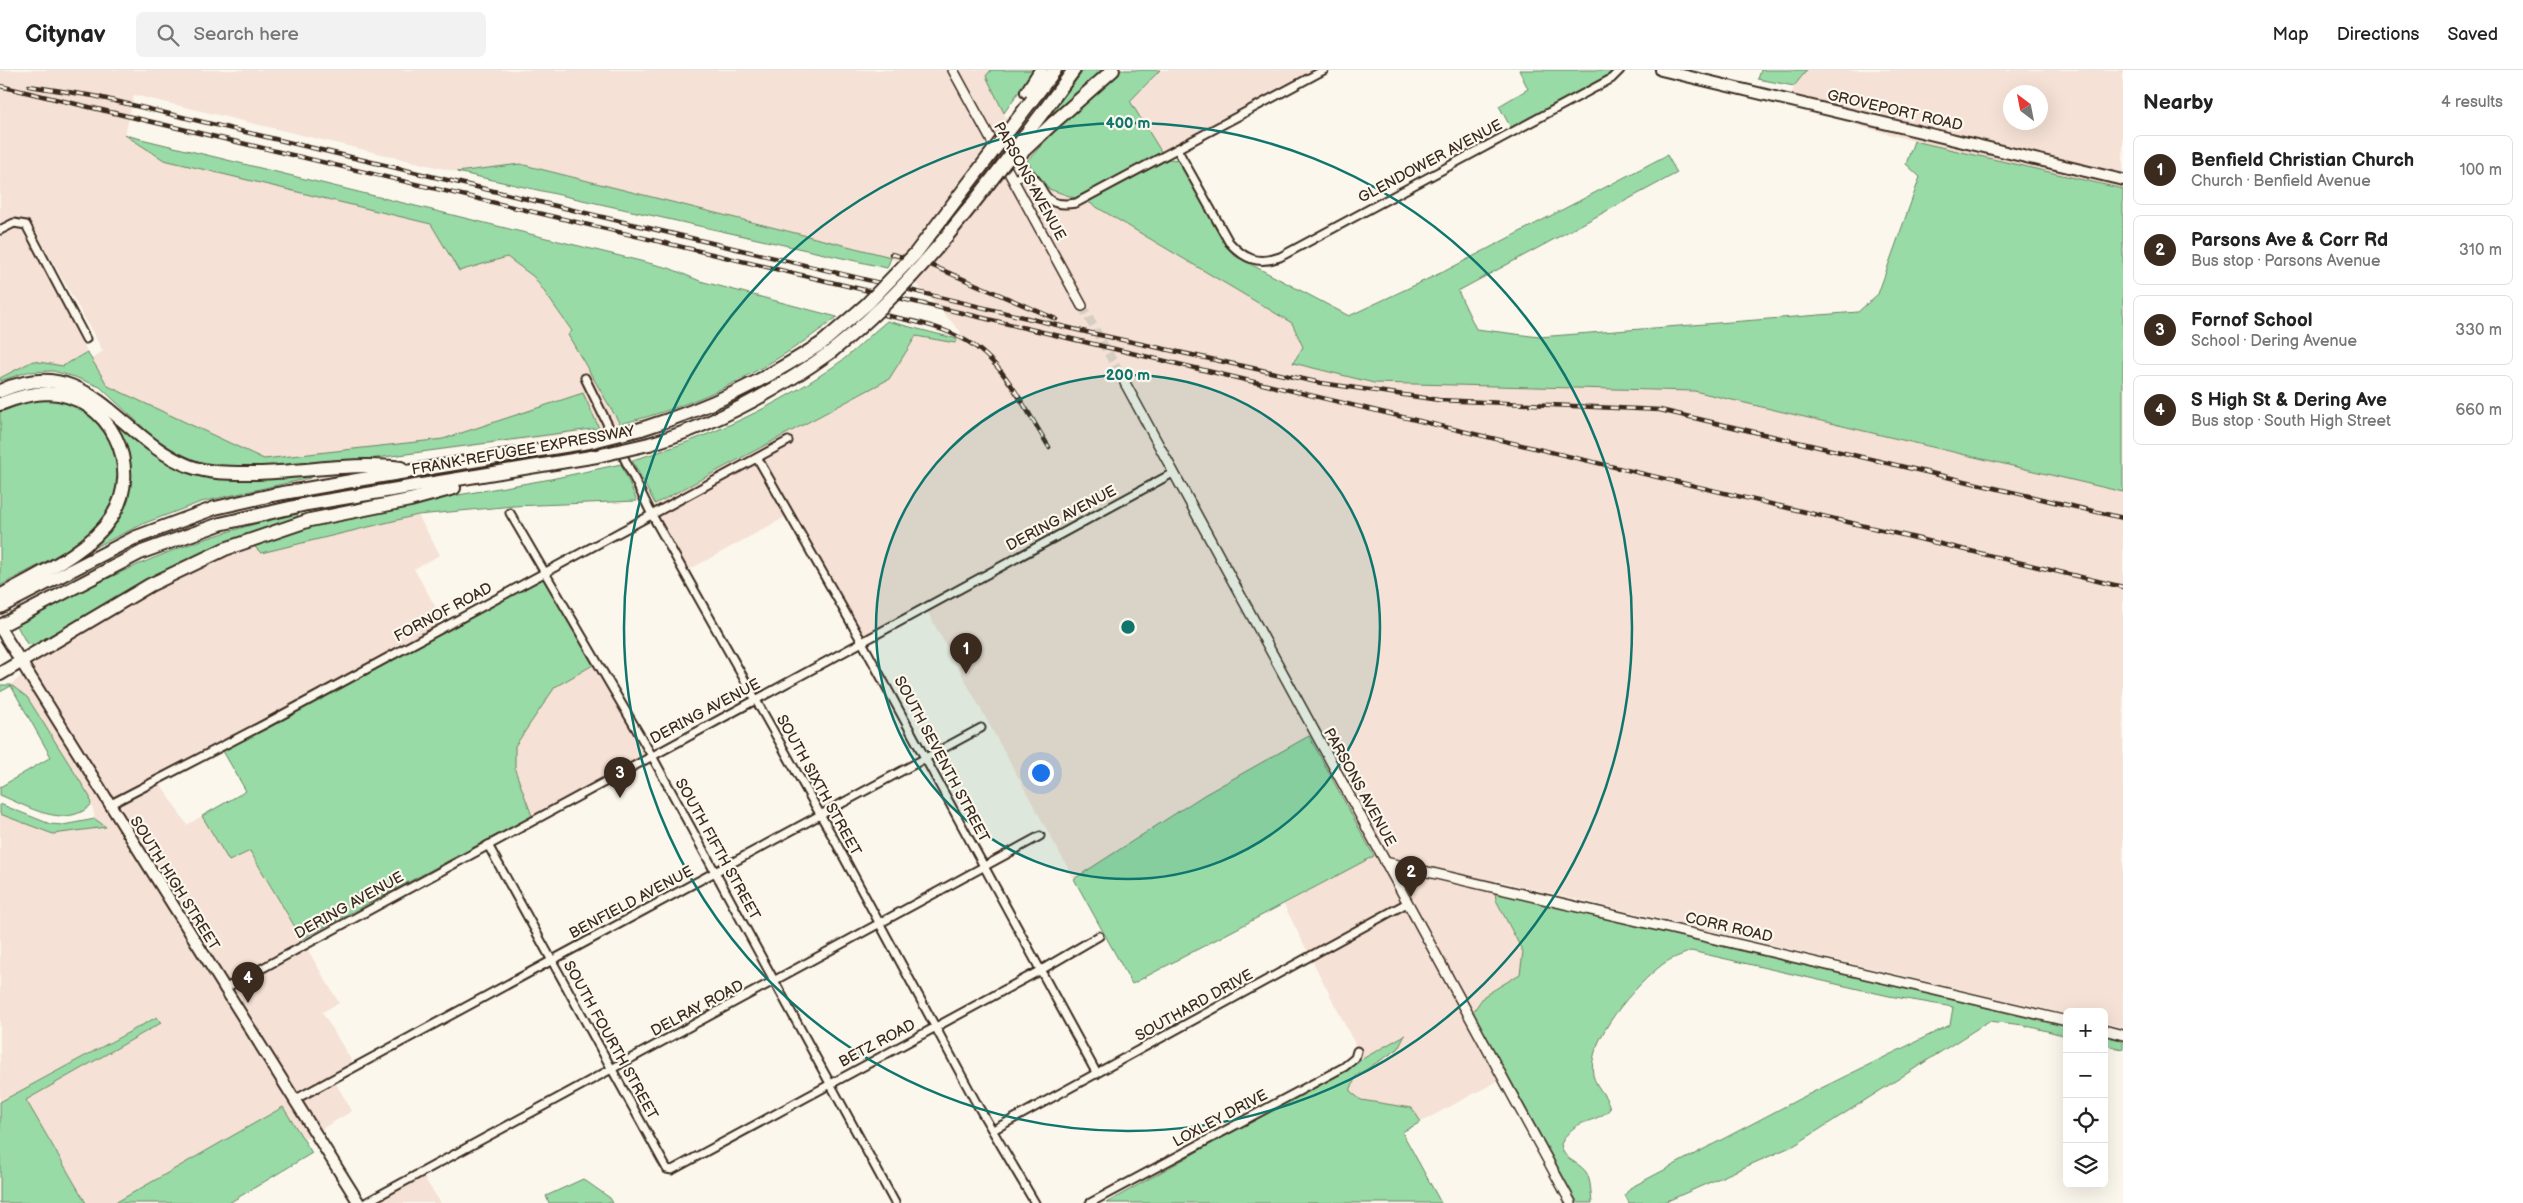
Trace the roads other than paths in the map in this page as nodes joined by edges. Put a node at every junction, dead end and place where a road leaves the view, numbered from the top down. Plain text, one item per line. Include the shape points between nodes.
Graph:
1 (953, 70) edge
2 (1041, 70) edge
3 (1055, 70) edge
4 (1074, 70) edge
5 (1113, 70) edge
6 (1324, 70) edge
7 (1620, 70) edge
8 (1661, 70) edge
9 (1030, 96) junction
10 (1177, 149) junction
11 (1014, 179) junction
12 (2123, 180) edge
13 (988, 183) junction
14 (0, 230) edge
15 (1082, 306) tunnel mouth
16 (86, 339) dead end
17 (827, 347) junction
18 (585, 378) dead end
19 (1124, 384) tunnel mouth
20 (0, 391) edge
21 (0, 404) edge
22 (788, 441) dead end
23 (758, 459) junction
24 (416, 470) junction
25 (511, 472) junction
26 (1173, 473) junction
27 (510, 512) dead end
28 (652, 515) junction
29 (546, 572) junction
30 (0, 596) edge
31 (0, 607) edge
32 (0, 627) edge
33 (862, 642) junction
34 (21, 661) junction
35 (0, 674) edge
36 (756, 700) junction
37 (981, 728) dead end
38 (652, 756) junction
39 (926, 758) junction
40 (110, 805) junction
41 (820, 815) junction
42 (1040, 836) dead end
43 (488, 845) junction
44 (1385, 862) junction
45 (984, 867) junction
46 (716, 872) junction
47 (1407, 903) junction
48 (879, 924) junction
49 (1099, 936) dead end
50 (552, 961) junction
51 (1041, 970) junction
52 (775, 982) junction
53 (224, 988) junction
54 (2063, 1020) edge
55 (935, 1027) junction
56 (2108, 1031) edge
57 (2123, 1035) edge
58 (1356, 1051) dead end
59 (611, 1070) junction
60 (1098, 1074) junction
61 (830, 1084) junction
62 (294, 1100) junction
63 (993, 1130) junction
64 (667, 1170) joint
65 (359, 1203) edge
66 (365, 1203) edge
67 (895, 1203) edge
68 (1035, 1203) edge
69 (1090, 1203) edge
70 (1571, 1203) edge

1 - 11 street, PARSONS AVENUE
2 - 9 highway
3 - 9 highway, FRANK-REFUGEE EXPRESSWAY
4 - 13 highway, FRANK-REFUGEE EXPRESSWAY, bridge
5 - 13 highway, bridge
6 - 10 street
7 - 10 street, GLENDOWER AVENUE via 1602,84 1280,257 1264,262 1238,252 1221,232
8 - 12 main road, GROVEPORT ROAD
9 - 17 highway, FRANK-REFUGEE EXPRESSWAY, bridge via 946,215 890,282
10 - 11 street via 1076,203 1065,205 1049,200 1028,173
11 - 15 street, PARSONS AVENUE
13 - 17 highway, FRANK-REFUGEE EXPRESSWAY, bridge via 909,281 883,308
14 - 16 street via 14,223 26,225
17 - 24 highway, FRANK-REFUGEE EXPRESSWAY, bridge via 704,408 641,429 589,442
17 - 25 highway, FRANK-REFUGEE EXPRESSWAY, bridge via 791,379 705,425 648,444
18 - 28 street, SOUTH SIXTH STREET
19 - 26 street, PARSONS AVENUE
20 - 24 highway via 31,381 48,380 82,389 158,448 190,466 210,472 300,472 380,466
21 - 30 highway via 28,395 49,393 68,396 85,404 101,415 114,432 122,451 125,472 123,497 118,508 93,539
22 - 23 street, FORNOF ROAD
23 - 28 street, FORNOF ROAD
23 - 33 street, SOUTH SEVENTH STREET
24 - 31 highway, FRANK-REFUGEE EXPRESSWAY via 272,495 194,515 110,549
25 - 32 highway, FRANK-REFUGEE EXPRESSWAY via 307,504 220,524 142,552
25 - 34 highway via 410,500 310,520 244,541 150,585
26 - 33 street, DERING AVENUE
26 - 44 street, PARSONS AVENUE
27 - 29 street, SOUTH FIFTH STREET
28 - 29 street, FORNOF ROAD
28 - 36 street, SOUTH SIXTH STREET
29 - 38 street, SOUTH FIFTH STREET
29 - 40 street, FORNOF ROAD
32 - 34 main road, SOUTH HIGH STREET
33 - 36 street, DERING AVENUE
33 - 39 street, SOUTH SEVENTH STREET
34 - 35 highway
34 - 40 main road, SOUTH HIGH STREET
36 - 38 street, DERING AVENUE
36 - 41 street, SOUTH SIXTH STREET
37 - 39 street, BENFIELD AVENUE
38 - 43 street, DERING AVENUE
38 - 46 street, SOUTH FIFTH STREET
39 - 41 street, BENFIELD AVENUE
39 - 45 street, SOUTH SEVENTH STREET
40 - 53 main road, SOUTH HIGH STREET
41 - 46 street, BENFIELD AVENUE
41 - 48 street, SOUTH SIXTH STREET
42 - 45 street, DELRAY ROAD
43 - 50 street, SOUTH FOURTH STREET
43 - 53 street, DERING AVENUE
44 - 47 street, PARSONS AVENUE
44 - 54 street, CORR ROAD
45 - 48 street, DELRAY ROAD
45 - 51 street, SOUTH SEVENTH STREET
46 - 50 street, BENFIELD AVENUE
46 - 52 street, SOUTH FIFTH STREET
47 - 60 street, SOUTHARD DRIVE
47 - 70 street, PARSONS AVENUE
48 - 52 street, DELRAY ROAD
48 - 55 street, SOUTH SIXTH STREET
49 - 51 street, BETZ ROAD
50 - 59 street, SOUTH FOURTH STREET
50 - 62 street, BENFIELD AVENUE
51 - 55 street, BETZ ROAD
51 - 60 street, SOUTH SEVENTH STREET
52 - 59 street, DELRAY ROAD
52 - 61 street, SOUTH FIFTH STREET
53 - 62 main road, SOUTH HIGH STREET
55 - 61 street, BETZ ROAD
55 - 63 street, SOUTH SIXTH STREET
56 - 57 street
58 - 69 street, LOXLEY DRIVE via 1355,1058 1344,1068
59 - 64 street, SOUTH FOURTH STREET
59 - 66 street, DELRAY ROAD
60 - 63 street, SOUTHARD DRIVE
61 - 64 street, BETZ ROAD
61 - 67 street, SOUTH FIFTH STREET
62 - 65 main road, SOUTH HIGH STREET
63 - 68 street, SOUTH SIXTH STREET

